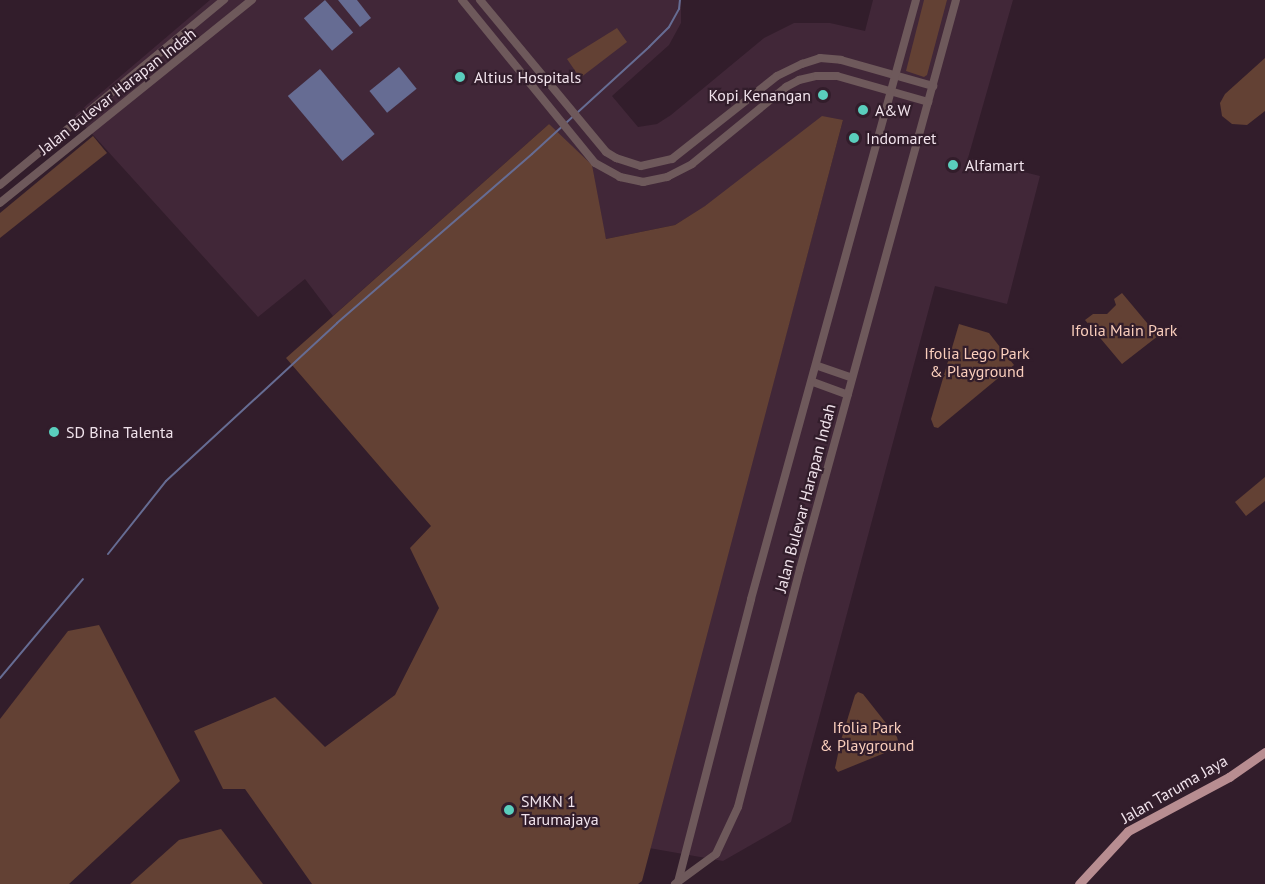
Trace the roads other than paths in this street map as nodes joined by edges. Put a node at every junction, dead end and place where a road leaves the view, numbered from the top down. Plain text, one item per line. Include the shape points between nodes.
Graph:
1 (224, 0) edge
2 (252, 0) edge
3 (462, 0) edge
4 (480, 0) edge
5 (916, 0) edge
6 (956, 0) edge
7 (511, 38) junction
8 (500, 48) junction
9 (896, 76) junction
10 (933, 86) junction
11 (891, 91) junction
12 (928, 102) junction
13 (0, 185) edge
14 (0, 203) edge
15 (818, 366) junction
16 (852, 378) junction
17 (813, 382) junction
18 (848, 395) junction
19 (1265, 752) edge
20 (676, 883) edge
21 (1079, 884) edge

1 - 13 street, Jalan Bulevar Harapan Indah
2 - 14 street, Jalan Bulevar Harapan Indah
3 - 8 street
4 - 7 street
5 - 9 street, Jalan Bulevar Harapan Indah
6 - 10 street, Jalan Bulevar Harapan Indah
7 - 8 street
7 - 9 street via 606,152 641,166 657,164 687,149 777,76 802,64 820,58 841,60
8 - 11 street via 595,163 643,182 667,177 692,164 799,80 837,76
9 - 10 street
9 - 11 street, Jalan Bulevar Harapan Indah
10 - 12 street, Jalan Bulevar Harapan Indah
11 - 12 street
11 - 15 street, Jalan Bulevar Harapan Indah
12 - 16 street, Jalan Bulevar Harapan Indah
15 - 16 street
15 - 17 street, Jalan Bulevar Harapan Indah
16 - 18 street, Jalan Bulevar Harapan Indah
17 - 18 street
17 - 20 street, Jalan Bulevar Harapan Indah
18 - 20 street, Jalan Bulevar Harapan Indah via 738,807 716,854
19 - 21 main road, Jalan Taruma Jaya via 1229,777 1128,831

